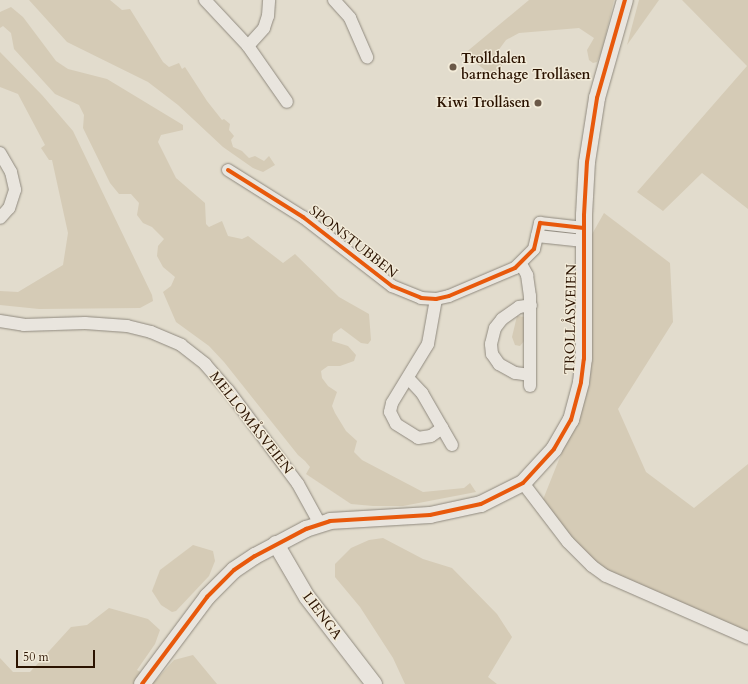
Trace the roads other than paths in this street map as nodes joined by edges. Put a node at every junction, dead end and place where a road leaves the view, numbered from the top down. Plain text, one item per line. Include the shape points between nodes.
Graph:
1 (204, 0) edge
2 (269, 0) edge
3 (334, 0) edge
4 (625, 0) edge
5 (248, 46) junction
6 (367, 57) dead end
7 (287, 102) dead end
8 (0, 154) edge
9 (228, 170) dead end
10 (0, 218) edge
11 (584, 234) junction
12 (537, 236) junction
13 (521, 264) junction
14 (436, 299) junction
15 (531, 305) junction
16 (0, 321) edge
17 (408, 378) junction
18 (442, 428) junction
19 (452, 445) dead end
20 (523, 483) junction
21 (320, 524) junction
22 (276, 544) junction
23 (748, 638) edge
24 (142, 684) edge
25 (374, 684) edge

1 - 5 street
2 - 5 street via 264,28
3 - 6 street via 350,18
4 - 11 street, TROLLÅSVEIEN via 594,117 586,180
5 - 7 street
8 - 10 street via 11,172 15,190 9,208
9 - 14 street, SPONSTUBBEN via 303,217 392,286 413,296
11 - 12 street
11 - 12 street, SPONSTUBBEN via 540,224
11 - 20 street, TROLLÅSVEIEN via 584,359 579,395 571,420 561,439 542,465
12 - 13 street, SPONSTUBBEN via 534,249
13 - 14 street, SPONSTUBBEN via 494,279
13 - 15 street via 528,280
14 - 17 street via 428,344
15 - 15 street via 530,380 499,364 492,354 491,344 495,328 502,319 519,307
16 - 21 street, MELLOMÅSVEIEN via 24,325 85,323 127,326 151,332 181,345 205,364 228,390 298,484
17 - 18 street via 422,393
17 - 18 street via 391,407 393,421 407,433 418,438 431,436
18 - 19 street
20 - 21 street, TROLLÅSVEIEN via 492,500 457,511 430,515 341,519
20 - 23 street via 568,542 606,576
21 - 22 street, TROLLÅSVEIEN
22 - 24 street, TROLLÅSVEIEN via 246,561 218,584
22 - 25 street, LIENGA via 304,592

